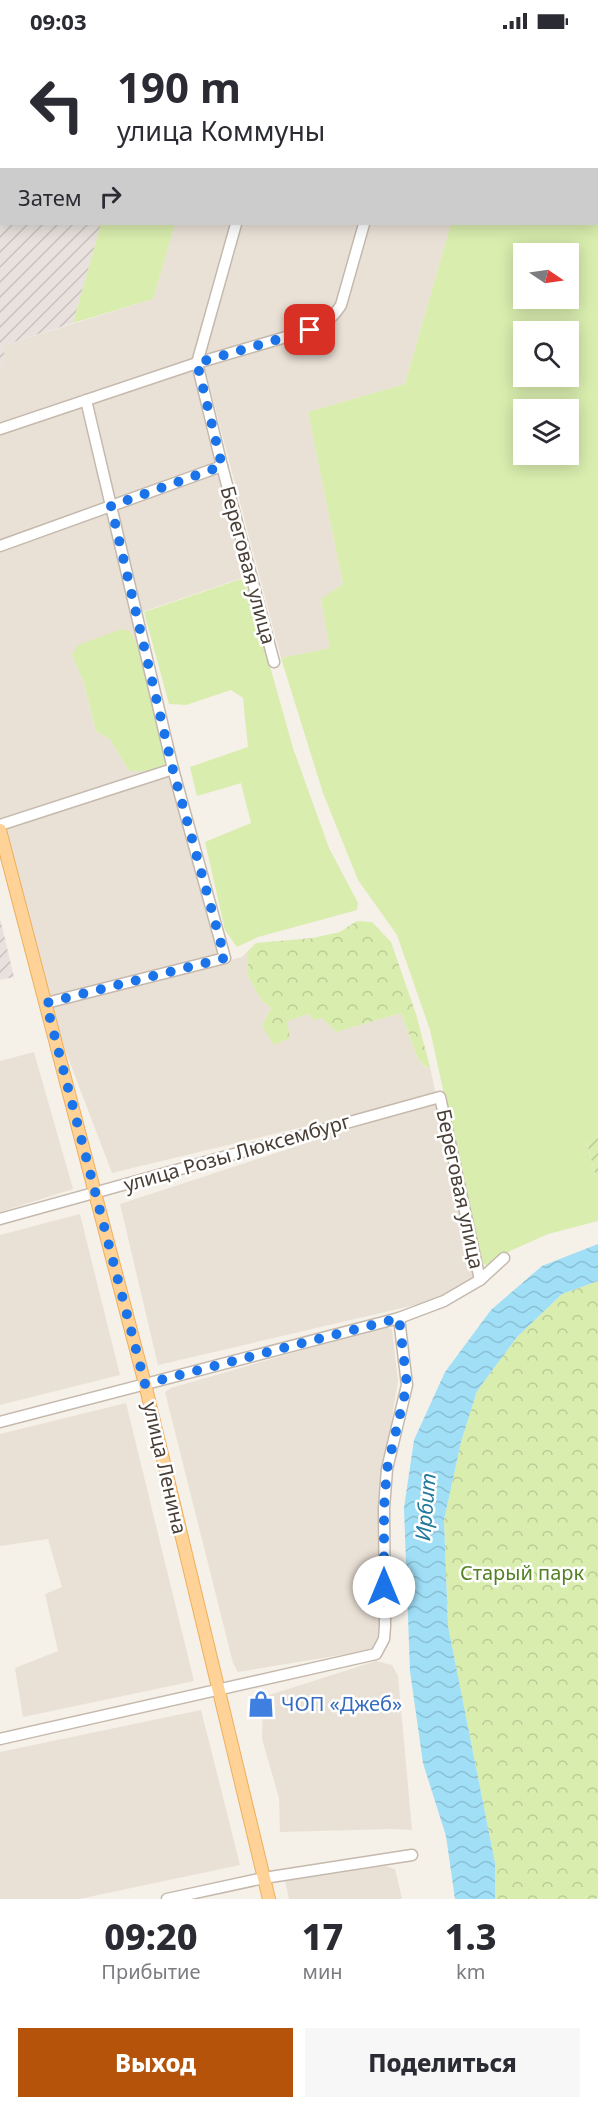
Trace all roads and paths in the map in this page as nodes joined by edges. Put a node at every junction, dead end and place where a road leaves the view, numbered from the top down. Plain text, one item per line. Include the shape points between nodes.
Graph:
1 (236, 225) edge
2 (363, 225) edge
3 (197, 363) junction
4 (86, 400) junction
5 (0, 429) edge
6 (222, 466) junction
7 (111, 506) junction
8 (0, 546) edge
9 (274, 662) dead end
10 (173, 770) junction
11 (0, 825) edge
12 (0, 830) edge
13 (46, 1003) junction
14 (440, 1097) joint
15 (95, 1193) junction
16 (0, 1219) edge
17 (504, 1258) dead end
18 (480, 1280) junction
19 (399, 1318) junction
20 (145, 1384) junction
21 (0, 1422) edge
22 (218, 1689) junction
23 (0, 1739) edge
24 (412, 1855) dead end
25 (264, 1878) junction
26 (167, 1899) edge
27 (269, 1899) edge

1 - 3 street, Береговая улица
2 - 3 street via 341,305 324,324
3 - 4 street
3 - 6 street, Береговая улица
4 - 5 street
4 - 7 street
6 - 7 street
6 - 9 street, Береговая улица
7 - 8 street
7 - 10 street
10 - 11 street
10 - 13 street via 225,958
12 - 13 main road, улица Ленина
13 - 15 main road, улица Ленина
14 - 15 street, улица Розы Люксембург
14 - 18 street, Береговая улица
15 - 16 street, улица Розы Люксембург
15 - 20 main road, улица Ленина
17 - 18 street
18 - 19 street via 444,1301
19 - 20 street
19 - 22 street via 407,1385 387,1469 384,1639 376,1654
20 - 21 street
20 - 22 main road, улица Ленина
22 - 23 street
22 - 25 main road, улица Ленина
24 - 25 street
25 - 26 street
25 - 27 main road, улица Ленина

